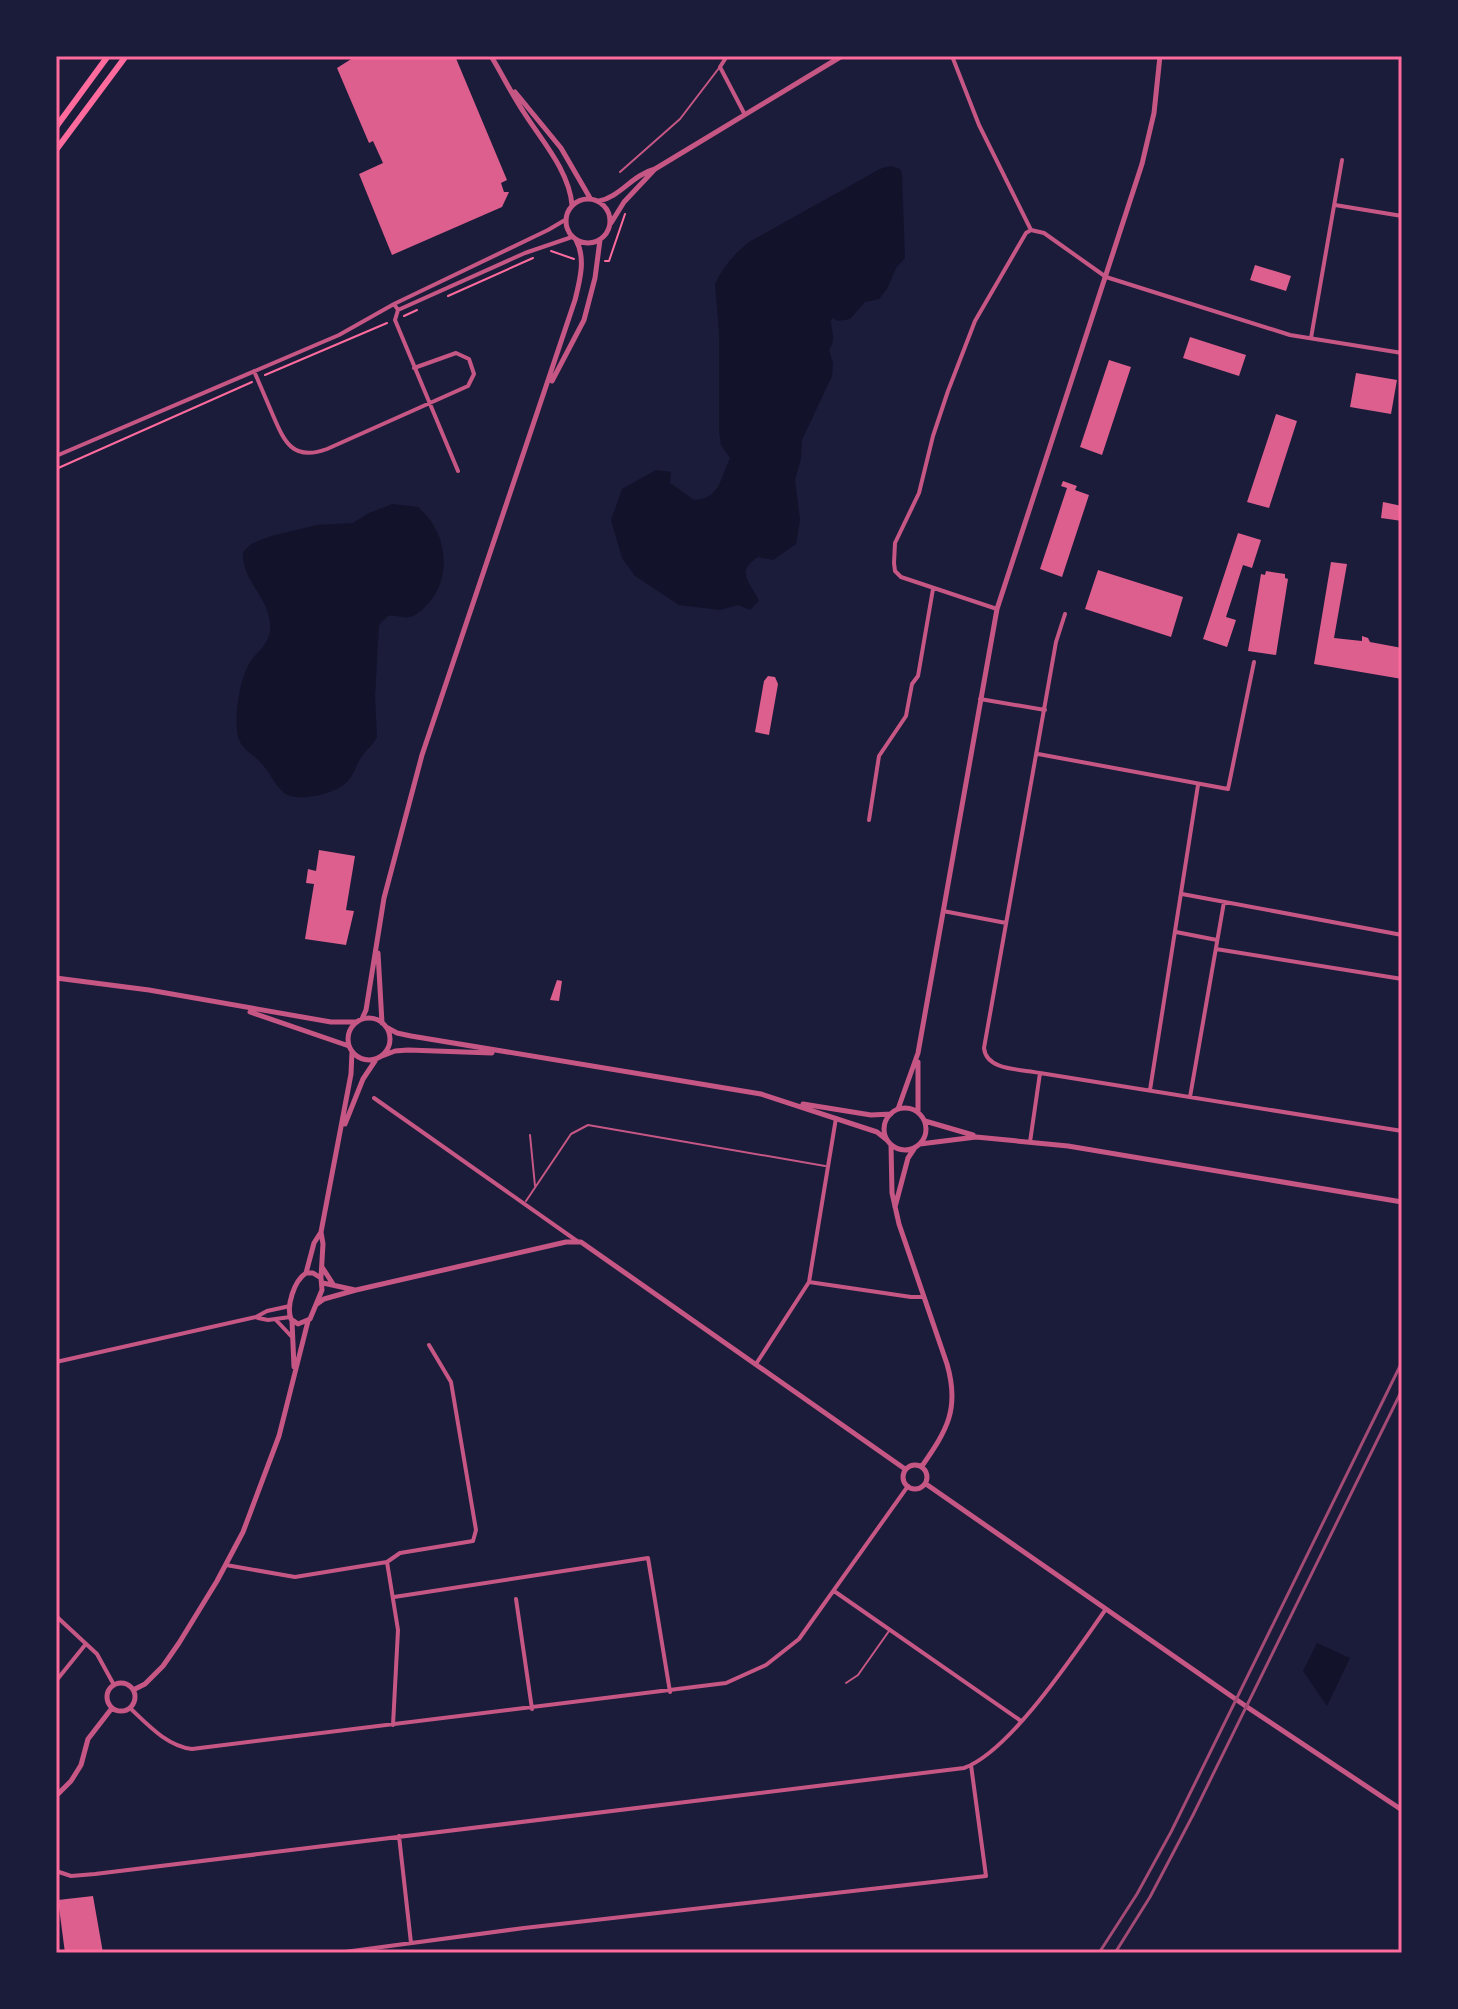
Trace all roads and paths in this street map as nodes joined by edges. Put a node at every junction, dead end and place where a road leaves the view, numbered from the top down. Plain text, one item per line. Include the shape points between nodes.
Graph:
1 (108, 56) edge
2 (126, 56) edge
3 (491, 56) edge
4 (727, 56) edge
5 (842, 56) edge
6 (952, 56) edge
7 (1160, 56) edge
8 (720, 67) junction
9 (509, 85) junction
10 (744, 113) junction
11 (56, 127) edge
12 (56, 150) edge
13 (1342, 160) dead end
14 (655, 169) junction
15 (620, 172) dead end
16 (590, 199) junction
17 (599, 201) junction
18 (572, 205) junction
19 (1335, 205) junction
20 (627, 210) dead end
21 (1402, 216) edge
22 (565, 220) junction
23 (610, 223) junction
24 (1031, 230) junction
25 (574, 239) junction
26 (600, 240) junction
27 (545, 253) dead end
28 (540, 255) dead end
29 (577, 259) dead end
30 (603, 261) dead end
31 (1106, 277) junction
32 (443, 298) dead end
33 (394, 304) junction
34 (420, 308) dead end
35 (398, 310) junction
36 (395, 320) junction
37 (1311, 338) junction
38 (1402, 353) edge
39 (414, 368) junction
40 (254, 371) junction
41 (257, 379) junction
42 (545, 392) junction
43 (429, 404) junction
44 (56, 456) edge
45 (56, 469) edge
46 (458, 471) dead end
47 (933, 589) junction
48 (997, 609) junction
49 (1065, 614) dead end
50 (1254, 662) dead end
51 (980, 699) junction
52 (1045, 710) junction
53 (1038, 754) junction
54 (1198, 785) junction
55 (869, 820) dead end
56 (1182, 894) junction
57 (1224, 902) junction
58 (943, 911) junction
59 (1006, 923) junction
60 (1176, 932) junction
61 (1402, 935) edge
62 (1217, 940) junction
63 (378, 944) junction
64 (1216, 949) junction
65 (56, 978) edge
66 (1402, 979) edge
67 (230, 1006) junction
68 (360, 1021) junction
69 (384, 1025) junction
70 (351, 1049) junction
71 (513, 1053) junction
72 (918, 1053) junction
73 (379, 1057) junction
74 (1040, 1073) junction
75 (1150, 1090) junction
76 (1190, 1097) junction
77 (374, 1098) dead end
78 (790, 1102) junction
79 (898, 1109) junction
80 (918, 1113) junction
81 (891, 1114) junction
82 (836, 1118) junction
83 (924, 1120) junction
84 (1402, 1131) edge
85 (530, 1135) dead end
86 (340, 1136) junction
87 (976, 1137) junction
88 (889, 1142) junction
89 (1030, 1142) junction
90 (917, 1146) junction
91 (827, 1166) junction
92 (535, 1188) junction
93 (1402, 1202) edge
94 (524, 1203) junction
95 (895, 1208) junction
96 (321, 1232) junction
97 (577, 1241) junction
98 (322, 1267) junction
99 (306, 1273) junction
100 (322, 1280) junction
101 (809, 1282) junction
102 (334, 1285) junction
103 (356, 1290) junction
104 (923, 1297) junction
105 (317, 1304) junction
106 (290, 1306) junction
107 (256, 1317) junction
108 (291, 1319) junction
109 (276, 1320) junction
110 (308, 1321) junction
111 (292, 1337) junction
112 (429, 1345) dead end
113 (56, 1362) edge
114 (756, 1364) junction
115 (294, 1368) junction
116 (922, 1466) junction
117 (905, 1469) junction
118 (926, 1484) junction
119 (908, 1486) junction
120 (387, 1562) junction
121 (226, 1565) junction
122 (834, 1591) junction
123 (394, 1597) junction
124 (516, 1599) dead end
125 (1106, 1609) junction
126 (56, 1616) edge
127 (890, 1630) junction
128 (85, 1645) junction
129 (56, 1681) edge
130 (846, 1683) dead end
131 (114, 1685) junction
132 (133, 1690) junction
133 (670, 1692) junction
134 (112, 1708) junction
135 (130, 1708) junction
136 (532, 1709) junction
137 (1021, 1721) junction
138 (393, 1725) junction
139 (971, 1765) junction
140 (56, 1796) edge
141 (1402, 1810) edge
142 (399, 1836) junction
143 (56, 1871) edge
144 (411, 1943) junction
145 (337, 1953) edge

1 - 11 main road
2 - 12 main road
3 - 9 street
4 - 8 street
5 - 10 street
6 - 24 street
7 - 31 street via 1151,130
8 - 10 street
8 - 15 lane via 680,119
9 - 16 street via 561,148
9 - 18 street via 554,158
10 - 14 street
13 - 19 street
14 - 17 street
14 - 23 street
16 - 17 street
16 - 18 street
17 - 23 street
18 - 22 street
19 - 21 street
19 - 37 street
20 - 30 path via 609,261
22 - 25 street
22 - 33 street
23 - 26 street
24 - 31 street via 1044,233
24 - 47 street via 975,321 933,436 919,493 895,543 898,575
25 - 26 street
25 - 35 street via 525,253
25 - 42 street via 581,250 579,284
26 - 42 street via 584,320
27 - 29 path
28 - 32 path
31 - 37 street
31 - 48 street
33 - 35 street
33 - 40 street via 339,335
34 - 36 path
35 - 36 street
36 - 39 street
36 - 41 path
37 - 38 street
39 - 43 street
39 - 43 street via 453,353 472,364 468,386
40 - 41 street
40 - 44 street
41 - 43 street via 284,440 306,454
41 - 45 path
42 - 63 street via 422,755 387,886
43 - 46 street
47 - 48 street
47 - 55 street via 918,676 906,716 879,756
48 - 51 street
49 - 52 street
50 - 54 street via 1228,789
51 - 52 street
51 - 58 street
52 - 53 street
53 - 54 street
53 - 59 street
54 - 56 street
56 - 57 street
56 - 60 street
57 - 61 street
57 - 62 street
58 - 59 street
58 - 72 street
59 - 74 street via 985,1056 992,1063
60 - 62 street
60 - 75 street
62 - 64 street
63 - 68 street
63 - 69 street
64 - 66 street
64 - 76 street
65 - 67 street
67 - 68 street via 335,1023
67 - 70 street
68 - 69 street via 373,1019
68 - 70 street via 350,1031
69 - 71 street via 397,1033
69 - 73 street via 390,1041
70 - 73 street via 365,1060
70 - 86 street
71 - 73 street via 408,1050
71 - 78 street
72 - 79 street
72 - 80 street
73 - 86 street via 363,1079
74 - 75 street
74 - 89 street
75 - 76 street
76 - 84 street
77 - 94 street
78 - 81 street
78 - 82 street
79 - 80 street
79 - 81 street
80 - 83 street
81 - 88 street via 884,1128
82 - 88 street via 877,1132
82 - 91 street
83 - 87 street
83 - 90 street via 926,1134
85 - 92 lane
86 - 96 street
87 - 89 street
87 - 90 street
88 - 90 street via 902,1150
88 - 95 street
89 - 93 street
90 - 95 street via 908,1158
91 - 92 lane via 588,1125 571,1134
91 - 101 street
92 - 94 lane
94 - 97 street
95 - 104 street
96 - 98 street
96 - 99 street
97 - 103 street
97 - 114 street
98 - 100 street
98 - 102 street
99 - 100 street
99 - 106 street via 298,1280
100 - 102 street
100 - 105 street
101 - 104 street
101 - 114 street
102 - 103 street
103 - 105 street
104 - 116 street via 953,1398 946,1428
105 - 110 street
106 - 107 street
106 - 108 street
107 - 109 street
107 - 113 street
108 - 109 street
108 - 110 street
108 - 111 street
109 - 111 street
110 - 115 street
111 - 115 street
112 - 120 street via 451,1382 475,1539 400,1553
114 - 117 street
115 - 121 street via 279,1436
116 - 117 street
116 - 118 street
117 - 119 street
118 - 119 street
118 - 125 street
119 - 122 street
120 - 121 street via 293,1577
120 - 123 street
121 - 132 street via 163,1666
122 - 127 street
122 - 133 street via 799,1639 766,1665 726,1683
123 - 133 street via 648,1558
123 - 138 street via 398,1630
124 - 136 street
125 - 137 street
125 - 141 street
126 - 128 street
127 - 130 lane via 858,1675
127 - 137 street
128 - 129 street
128 - 131 street via 97,1654
131 - 132 street
131 - 134 street via 107,1696
132 - 135 street
133 - 136 street
134 - 135 street
134 - 140 street via 88,1739 71,1781
135 - 138 street via 166,1739 192,1749
136 - 138 street
137 - 139 street
139 - 142 street
139 - 144 street via 986,1876
142 - 143 street via 95,1874
142 - 144 street
144 - 145 street

